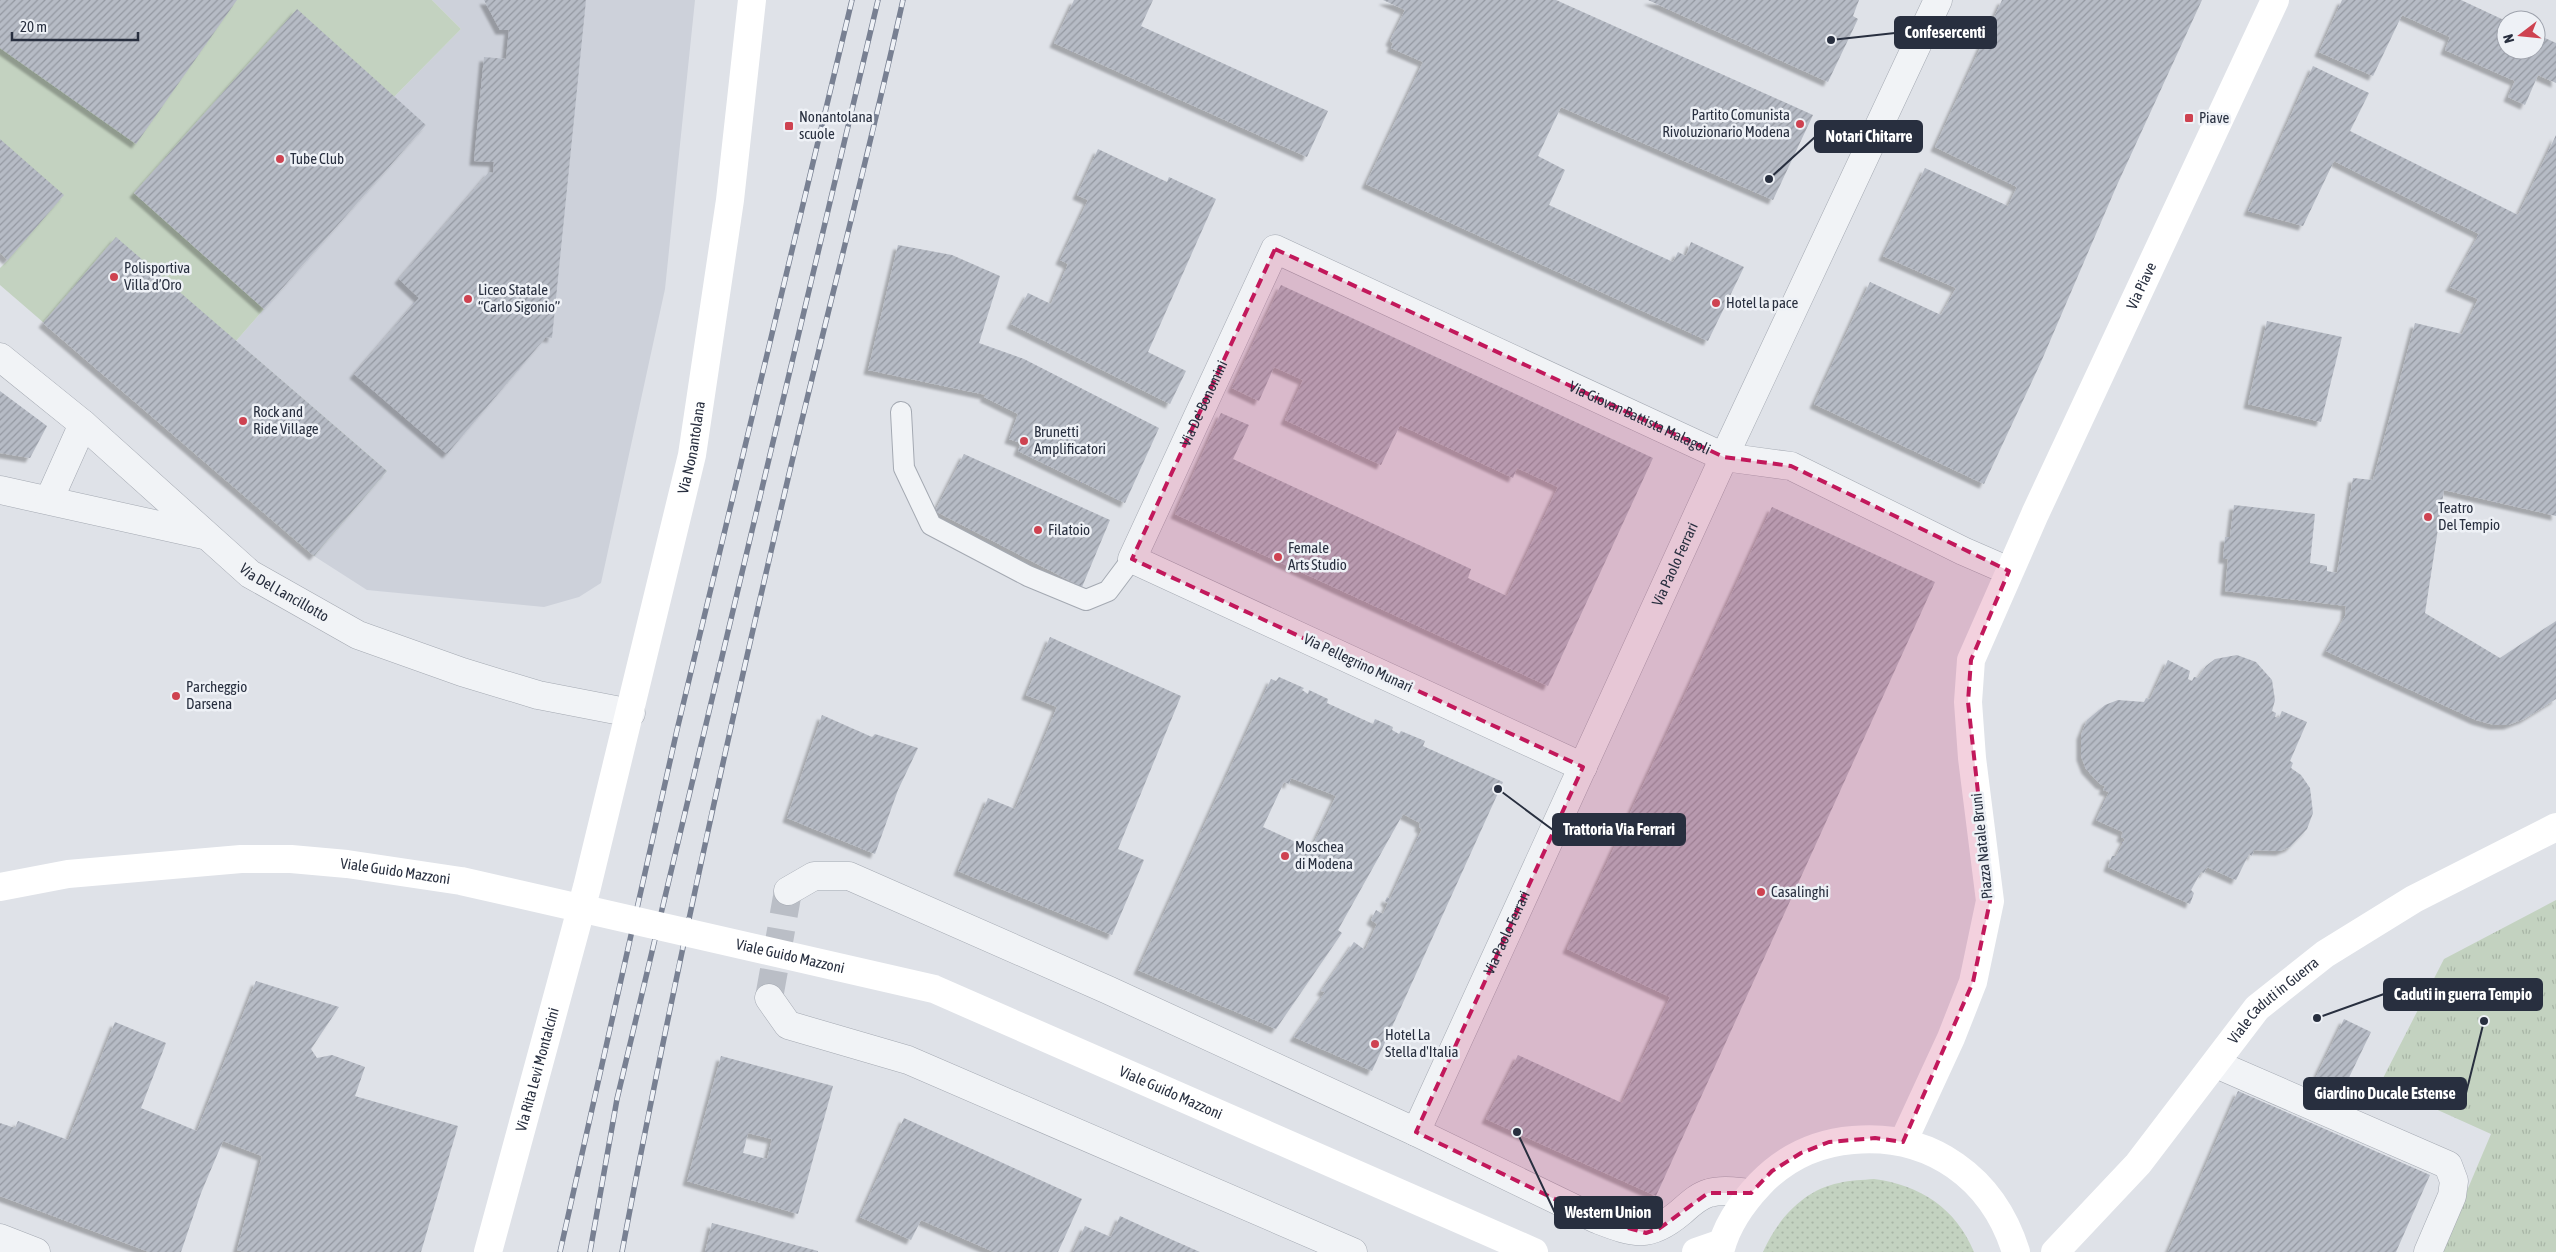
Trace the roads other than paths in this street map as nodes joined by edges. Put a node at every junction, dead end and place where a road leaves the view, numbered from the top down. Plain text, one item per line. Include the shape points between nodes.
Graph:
1 (752, 0) edge
2 (1938, 0) edge
3 (2275, 0) edge
4 (1275, 249) joint
5 (0, 357) edge
6 (901, 412) dead end
7 (83, 424) junction
8 (1724, 457) junction
9 (0, 490) edge
10 (49, 500) junction
11 (205, 535) junction
12 (1132, 559) junction
13 (2009, 571) junction
14 (631, 713) junction
15 (1583, 768) junction
16 (2556, 827) edge
17 (0, 887) edge
18 (587, 887) joint
19 (788, 891) dead end
20 (769, 998) dead end
21 (2216, 1064) junction
22 (1416, 1132) junction
23 (1903, 1142) junction
24 (1751, 1193) junction
25 (0, 1238) edge
26 (1721, 1248) edge
27 (36, 1252) edge
28 (488, 1252) edge
29 (1353, 1252) edge
30 (1534, 1252) edge
31 (1696, 1252) edge
32 (2016, 1252) edge
33 (2055, 1252) edge
34 (2428, 1252) edge

1 - 14 main road, Via Nonantolana via 730,200 692,455
2 - 8 street, Via Paolo Ferrari
3 - 13 main road, Via Piave
4 - 8 street, Via Giovan Battista Malagoli
4 - 12 street, Via De' Bonomini
5 - 7 street, Via Del Lancillotto
6 - 12 lane via 904,468 931,526 1028,576 1086,600 1108,591
7 - 10 street
7 - 11 street, Via Del Lancillotto
8 - 13 street, Via Giovan Battista Malagoli via 1791,466
8 - 15 street, Via Paolo Ferrari
9 - 10 street
10 - 11 street
11 - 14 street, Via Del Lancillotto via 250,574 358,635 538,695
12 - 15 street, Via Pellegrino Munari
13 - 23 main road, Piazza Natale Bruni via 1971,660 1968,702 1990,901 1974,982
14 - 18 main road, Via Nonantolana
15 - 22 street, Via Paolo Ferrari
16 - 21 main road, Viale Caduti in Guerra via 2414,899 2325,954 2257,1008
17 - 30 main road, Viale Guido Mazzoni, bridge via 68,874 242,859 347,864 461,881 934,989
18 - 28 main road, Via Rita Levi Montalcini
19 - 22 street via 814,876 849,876 1108,990
20 - 29 street via 788,1025 908,1060
21 - 33 main road, Viale Caduti in Guerra via 2138,1164
21 - 34 street via 2448,1166 2454,1181 2452,1196
22 - 24 street via 1596,1220 1637,1232 1646,1233 1660,1228 1694,1200 1708,1193
23 - 24 main road via 1875,1138 1829,1142 1801,1153 1772,1171
23 - 32 main road via 1925,1148 1950,1161 1972,1178 1990,1198 2011,1234
24 - 26 main road via 1736,1212
25 - 27 street
26 - 31 main road

